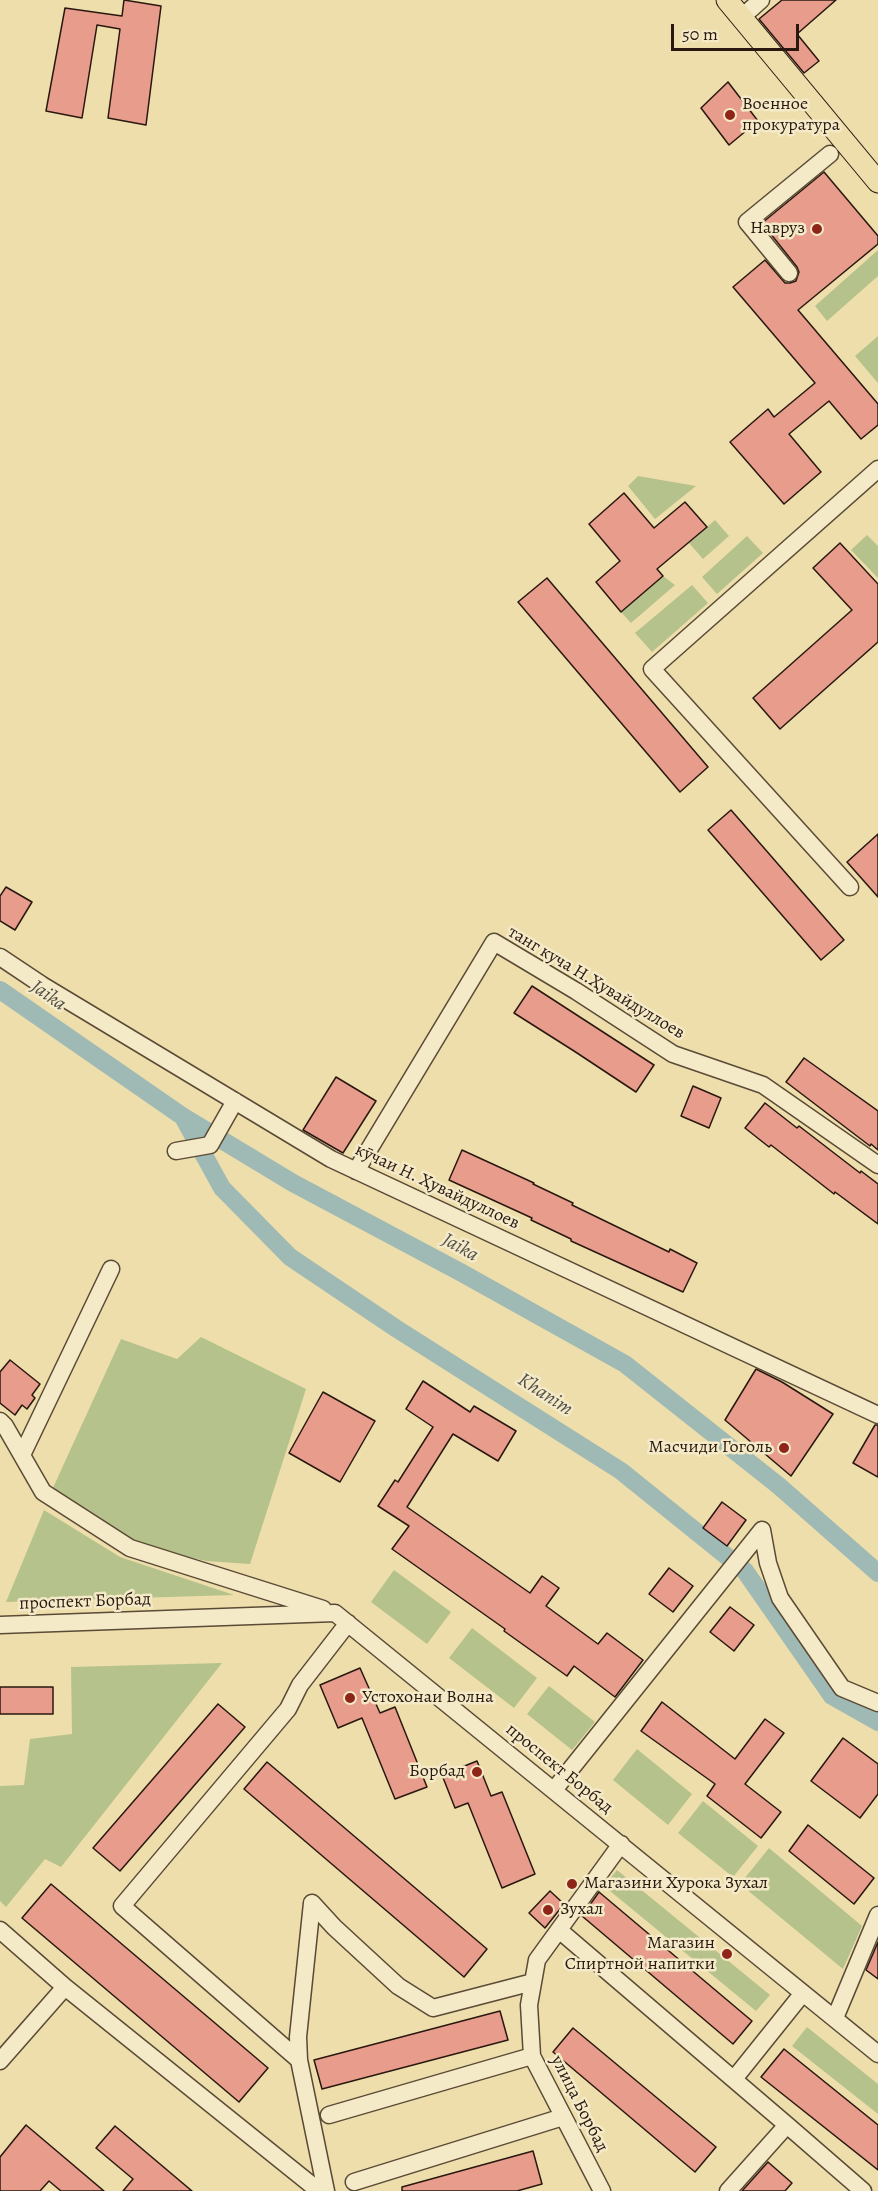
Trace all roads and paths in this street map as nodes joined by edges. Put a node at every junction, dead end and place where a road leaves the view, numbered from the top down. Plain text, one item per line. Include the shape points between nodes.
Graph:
1 (727, 0) edge
2 (761, 0) edge
3 (742, 17) junction
4 (830, 154) dead end
5 (878, 182) edge
6 (789, 273) dead end
7 (878, 470) edge
8 (850, 887) dead end
9 (0, 957) edge
10 (235, 1101) junction
11 (176, 1151) dead end
12 (878, 1165) edge
13 (356, 1171) junction
14 (111, 1269) dead end
15 (878, 1415) edge
16 (0, 1421) edge
17 (22, 1455) junction
18 (342, 1618) junction
19 (0, 1625) edge
20 (878, 1703) edge
21 (554, 1790) junction
22 (621, 1844) junction
23 (878, 1915) edge
24 (0, 1930) edge
25 (559, 1930) junction
26 (533, 1982) junction
27 (65, 1987) junction
28 (803, 1993) junction
29 (834, 2018) junction
30 (878, 2054) edge
31 (532, 2056) junction
32 (300, 2060) junction
33 (0, 2061) edge
34 (734, 2079) junction
35 (329, 2115) dead end
36 (563, 2117) junction
37 (787, 2125) junction
38 (354, 2182) dead end
39 (319, 2191) edge
40 (326, 2191) edge
41 (602, 2191) edge
42 (728, 2191) edge
43 (863, 2191) edge

1 - 3 main road
2 - 3 street
3 - 5 main road
4 - 6 street via 747,222
7 - 8 street via 652,669
9 - 10 street, кӯчаи Н. Ҳувайдуллоев
10 - 11 street via 210,1145
10 - 13 street, кӯчаи Н. Ҳувайдуллоев
12 - 13 street, танг куча Н.Ҳувайдуллоев via 763,1085 673,1054 494,942
13 - 15 street, кӯчаи Н. Ҳувайдуллоев
14 - 17 street
16 - 17 street
17 - 18 street via 43,1492 130,1548
18 - 19 street, проспект Борбад
18 - 21 street, проспект Борбад
18 - 32 street via 288,1709 122,1906
20 - 21 street via 842,1688 780,1598 762,1530
21 - 22 street, проспект Борбад
22 - 25 street, улица Борбад
22 - 28 street, проспект Борбад
23 - 29 street
24 - 27 street
25 - 26 street, улица Борбад via 537,1960
25 - 34 street
26 - 31 street, улица Борбад via 529,2005
26 - 32 street via 433,2008 398,1986 312,1902 298,2037
27 - 33 street
27 - 39 street
28 - 29 street, проспект Борбад
28 - 34 street
29 - 30 street, проспект Борбад
31 - 35 street
31 - 36 street, улица Борбад
32 - 40 street
34 - 37 street
36 - 38 street
36 - 41 street, улица Борбад
37 - 42 street
37 - 43 street

